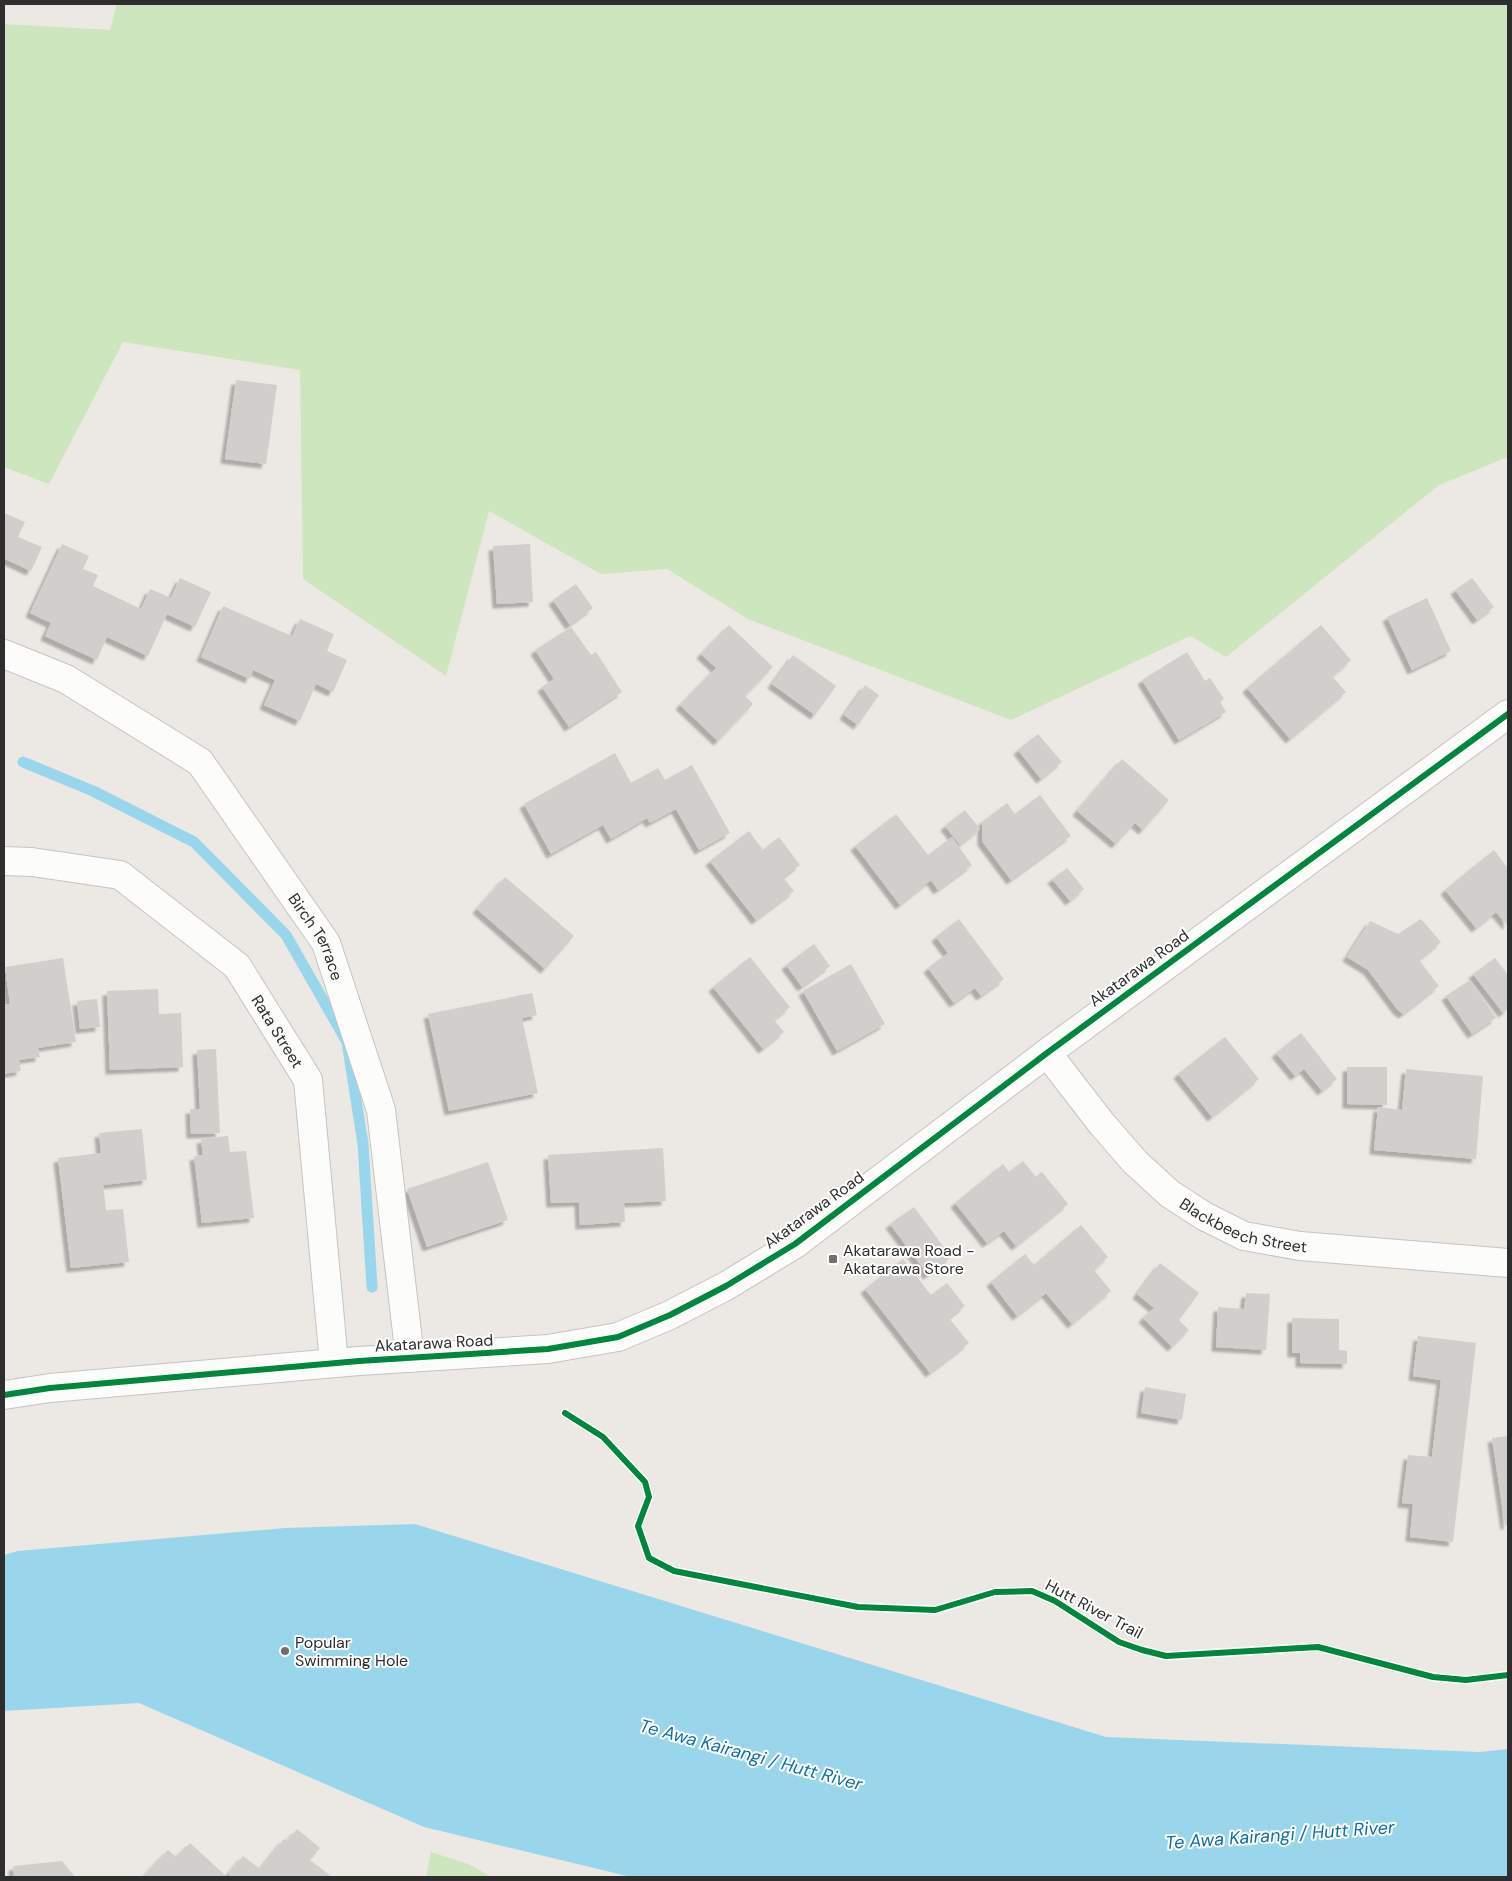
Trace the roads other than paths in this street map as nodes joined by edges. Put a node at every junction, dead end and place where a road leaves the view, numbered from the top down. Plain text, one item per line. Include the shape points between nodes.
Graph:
1 (4, 654) edge
2 (1508, 714) edge
3 (4, 861) edge
4 (1047, 1053) junction
5 (1508, 1263) edge
6 (410, 1358) junction
7 (334, 1363) junction
8 (4, 1395) edge

1 - 6 street, Birch Terrace via 66,679 200,762 326,943 381,1110
2 - 4 street, Akatarawa Road
3 - 7 street, Rata Street via 32,862 120,876 237,966 308,1080
4 - 5 street, Blackbeech Street via 1135,1162 1170,1194 1244,1236 1300,1246
4 - 6 street, Akatarawa Road via 795,1244 670,1315 618,1337 548,1349
6 - 7 street, Akatarawa Road
7 - 8 street, Akatarawa Road via 50,1388

